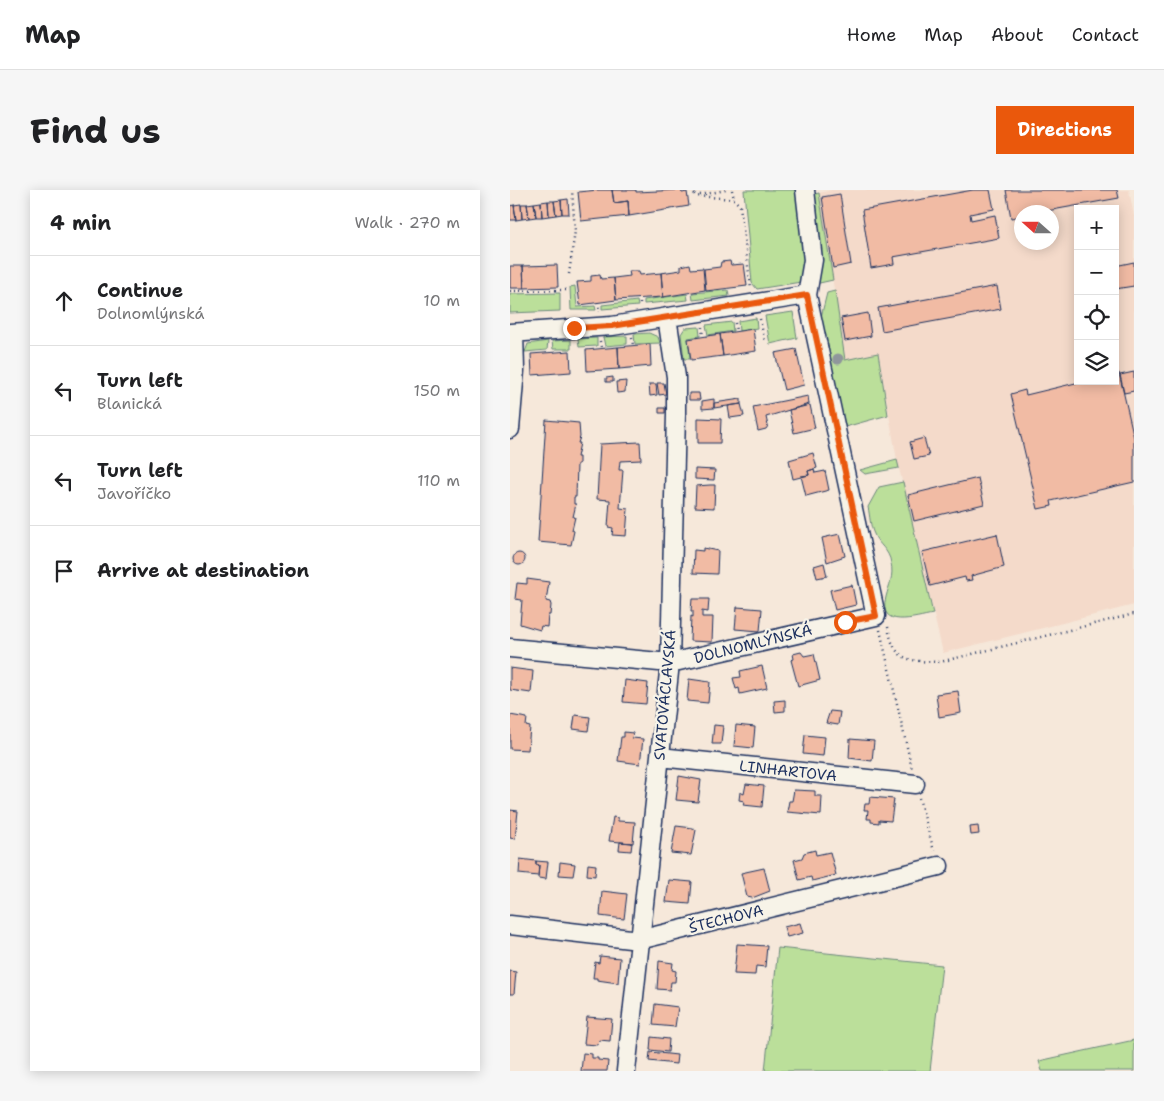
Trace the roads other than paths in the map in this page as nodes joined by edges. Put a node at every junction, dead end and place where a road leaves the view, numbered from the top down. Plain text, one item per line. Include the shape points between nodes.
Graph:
1 (805, 190) edge
2 (807, 295) junction
3 (667, 317) junction
4 (512, 333) edge
5 (510, 429) edge
6 (510, 648) edge
7 (670, 663) junction
8 (660, 757) junction
9 (915, 784) road end
10 (939, 866) road end
11 (510, 925) edge
12 (639, 940) junction
13 (626, 1071) edge

1 - 2 street via 813,260
2 - 3 street
2 - 7 street, DOLNOMLÝNSKÁ via 882,619
3 - 4 street via 612,326
3 - 7 street, SVATOVÁCLAVSKÁ via 676,377
4 - 5 street via 515,370
6 - 7 street, DOLNOMLÝNSKÁ
7 - 8 street, SVATOVÁCLAVSKÁ
8 - 9 street, LINHARTOVA
8 - 12 street, SVATOVÁCLAVSKÁ
10 - 12 street, ŠTECHOVA
11 - 12 street, ŠTECHOVA
12 - 13 street, SVATOVÁCLAVSKÁ

